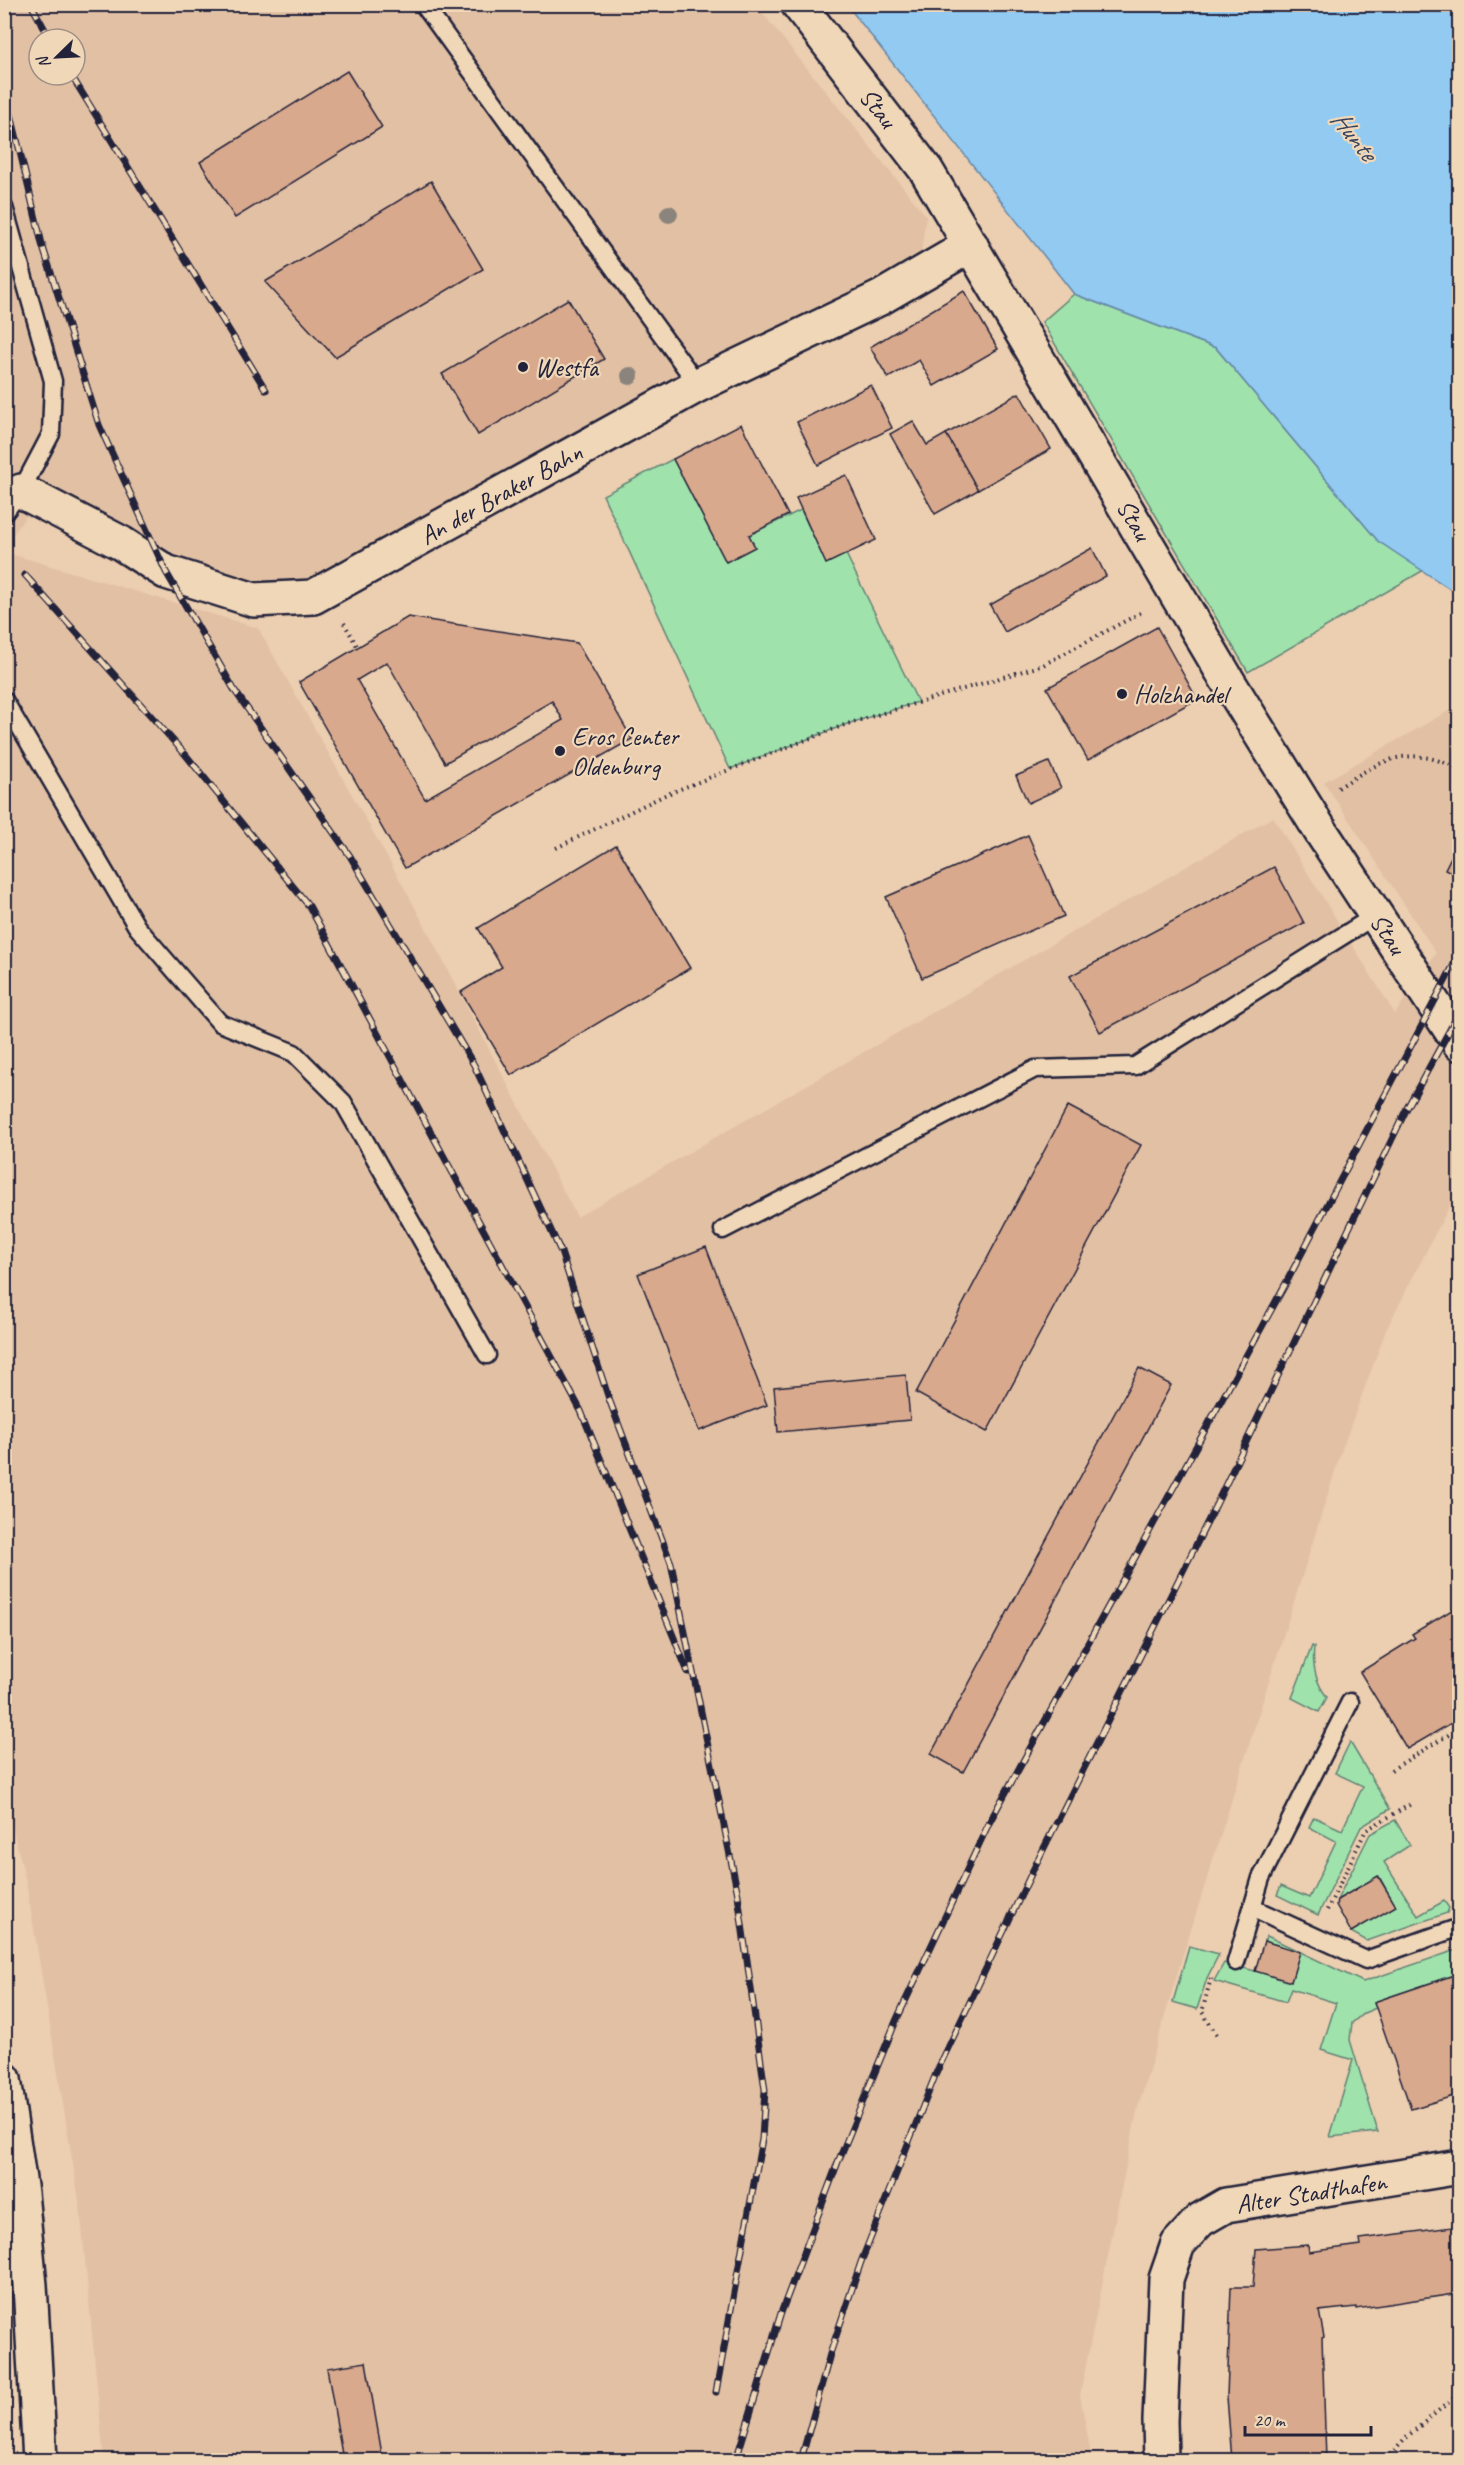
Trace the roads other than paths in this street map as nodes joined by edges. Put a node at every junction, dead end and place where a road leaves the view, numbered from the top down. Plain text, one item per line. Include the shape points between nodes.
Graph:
1 (423, 4) edge
2 (798, 4) edge
3 (4, 207) edge
4 (971, 244) junction
5 (698, 385) junction
6 (10, 495) edge
7 (4, 700) edge
8 (1376, 915) junction
9 (1460, 1044) edge
10 (723, 1230) dead end
11 (487, 1355) dead end
12 (1350, 1702) dead end
13 (1253, 1908) junction
14 (1460, 1927) edge
15 (1237, 1959) road end
16 (4, 2079) edge
17 (1460, 2167) edge
18 (40, 2460) edge
19 (1161, 2460) edge

1 - 5 lane
2 - 4 street, Stau via 926,170
3 - 6 lane via 53,381 51,434
4 - 5 street, An der Braker Bahn via 880,298
4 - 8 street, Stau via 1229,683
5 - 6 street, An der Braker Bahn via 313,597 254,600 166,572 121,543
7 - 11 lane via 137,927 220,1023 294,1053 343,1102
8 - 9 street, Stau
8 - 10 lane via 1135,1066 1035,1069
12 - 13 lane via 1262,1878
13 - 14 lane via 1366,1960
13 - 15 lane
16 - 18 street via 29,2274
17 - 19 street, Alter Stadthafen via 1226,2205 1200,2220 1178,2244 1166,2279

